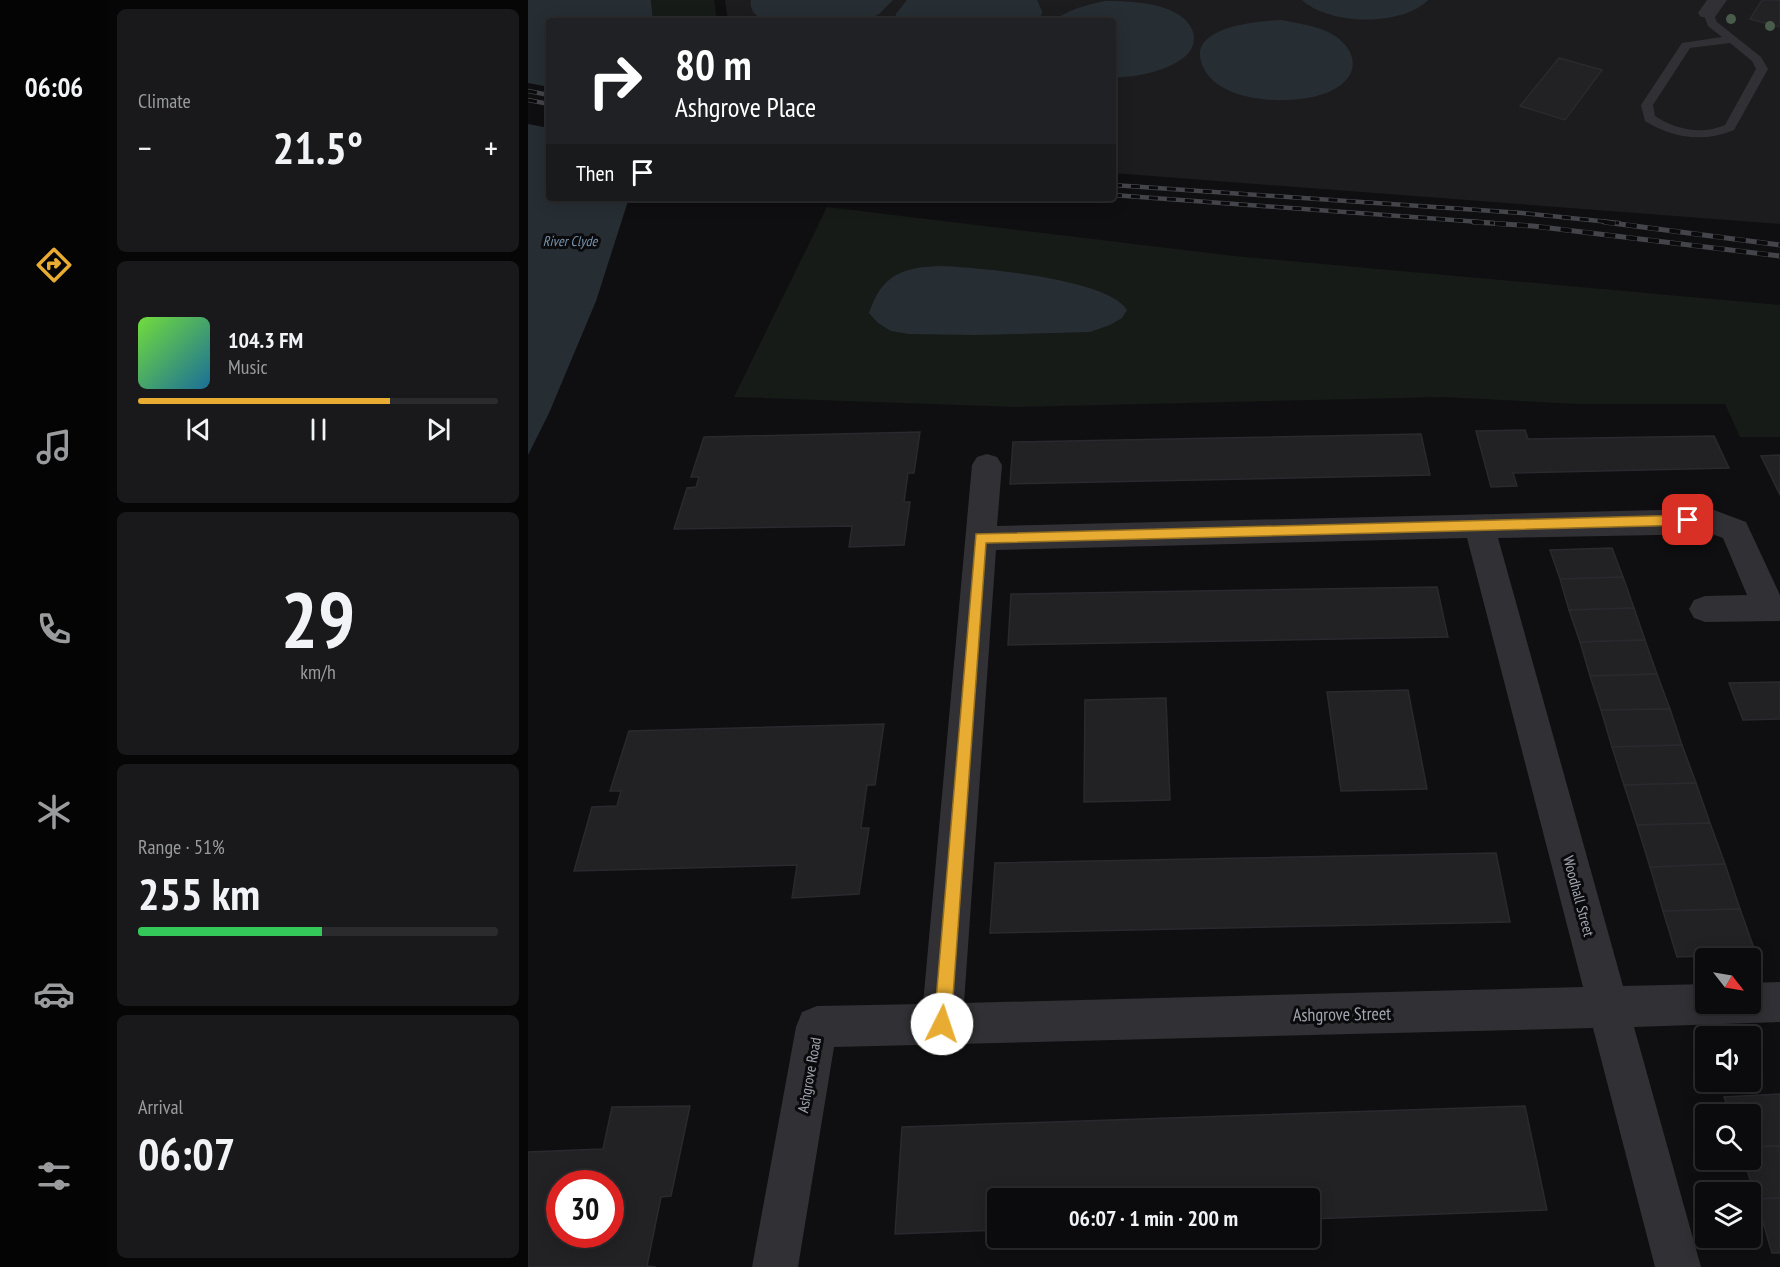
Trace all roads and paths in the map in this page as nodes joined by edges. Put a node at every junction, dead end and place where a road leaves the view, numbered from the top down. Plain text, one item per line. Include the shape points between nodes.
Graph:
1 (1712, 7) edge
2 (1732, 39) junction
3 (987, 465) dead end
4 (1479, 526) junction
5 (980, 538) junction
6 (1775, 608) edge
7 (1705, 609) dead end
8 (1780, 1002) edge
9 (1761, 1003) edge
10 (1695, 1005) edge
11 (1609, 1008) junction
12 (942, 1024) junction
13 (775, 1267) edge
14 (1678, 1267) edge

1 - 2 lane via 1712,24
2 - 2 lane via 1757,59 1762,69 1730,127 1710,135 1693,134 1656,124 1649,118 1647,105 1686,45
3 - 5 street
4 - 5 street
4 - 6 street via 1688,520 1725,525 1740,538
4 - 11 street, Woodhall Street
5 - 12 street
6 - 7 street
8 - 9 street
10 - 11 street, Ashgrove Street
11 - 12 street, Ashgrove Street
11 - 14 street, Woodhall Street
12 - 13 street, Ashgrove Road via 818,1027

